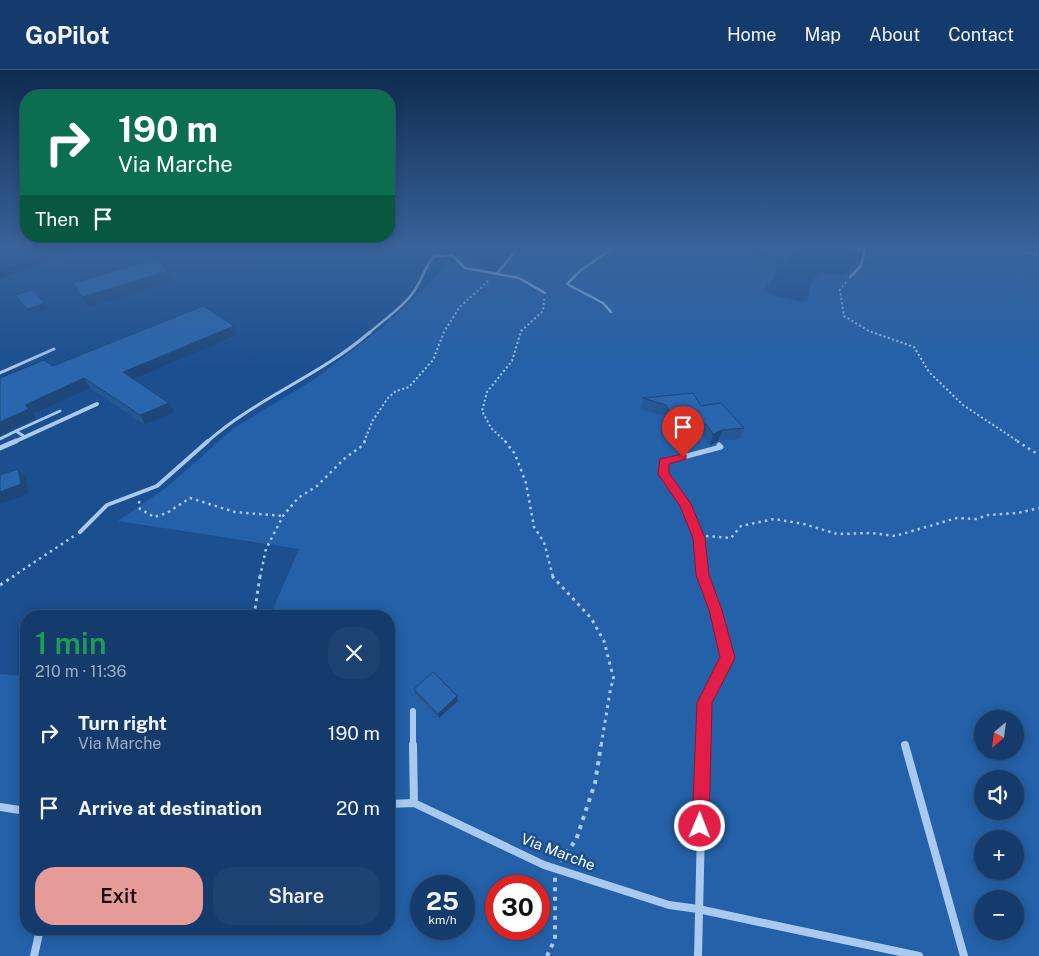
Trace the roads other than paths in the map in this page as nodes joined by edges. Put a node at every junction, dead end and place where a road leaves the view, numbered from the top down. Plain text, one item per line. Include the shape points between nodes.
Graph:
1 (417, 287) edge
2 (535, 287) edge
3 (545, 293) road end
4 (54, 348) dead end
5 (0, 373) edge
6 (97, 404) dead end
7 (60, 411) dead end
8 (16, 431) junction
9 (25, 437) junction
10 (0, 439) edge
11 (719, 445) edge
12 (0, 448) edge
13 (80, 532) road end
14 (413, 711) dead end
15 (905, 744) dead end
16 (414, 803) junction
17 (395, 804) edge
18 (0, 807) edge
19 (20, 810) edge
20 (698, 909) junction
21 (39, 935) edge
22 (34, 956) edge
23 (698, 956) edge
24 (919, 956) edge
25 (964, 956) edge

1 - 13 lane via 360,340 318,370 226,424 157,486 107,505
2 - 3 lane
4 - 5 lane
6 - 9 street
7 - 8 lane
8 - 9 lane
8 - 10 lane
9 - 12 street
11 - 20 street via 721,447 664,462 664,474 685,504 699,538 702,575 716,610 728,658 704,703
14 - 16 street
15 - 25 street
16 - 17 street, Via Marche
16 - 20 street, Via Marche via 555,868 669,906
18 - 19 street
20 - 23 street
20 - 24 street, Via Marche
21 - 22 street

